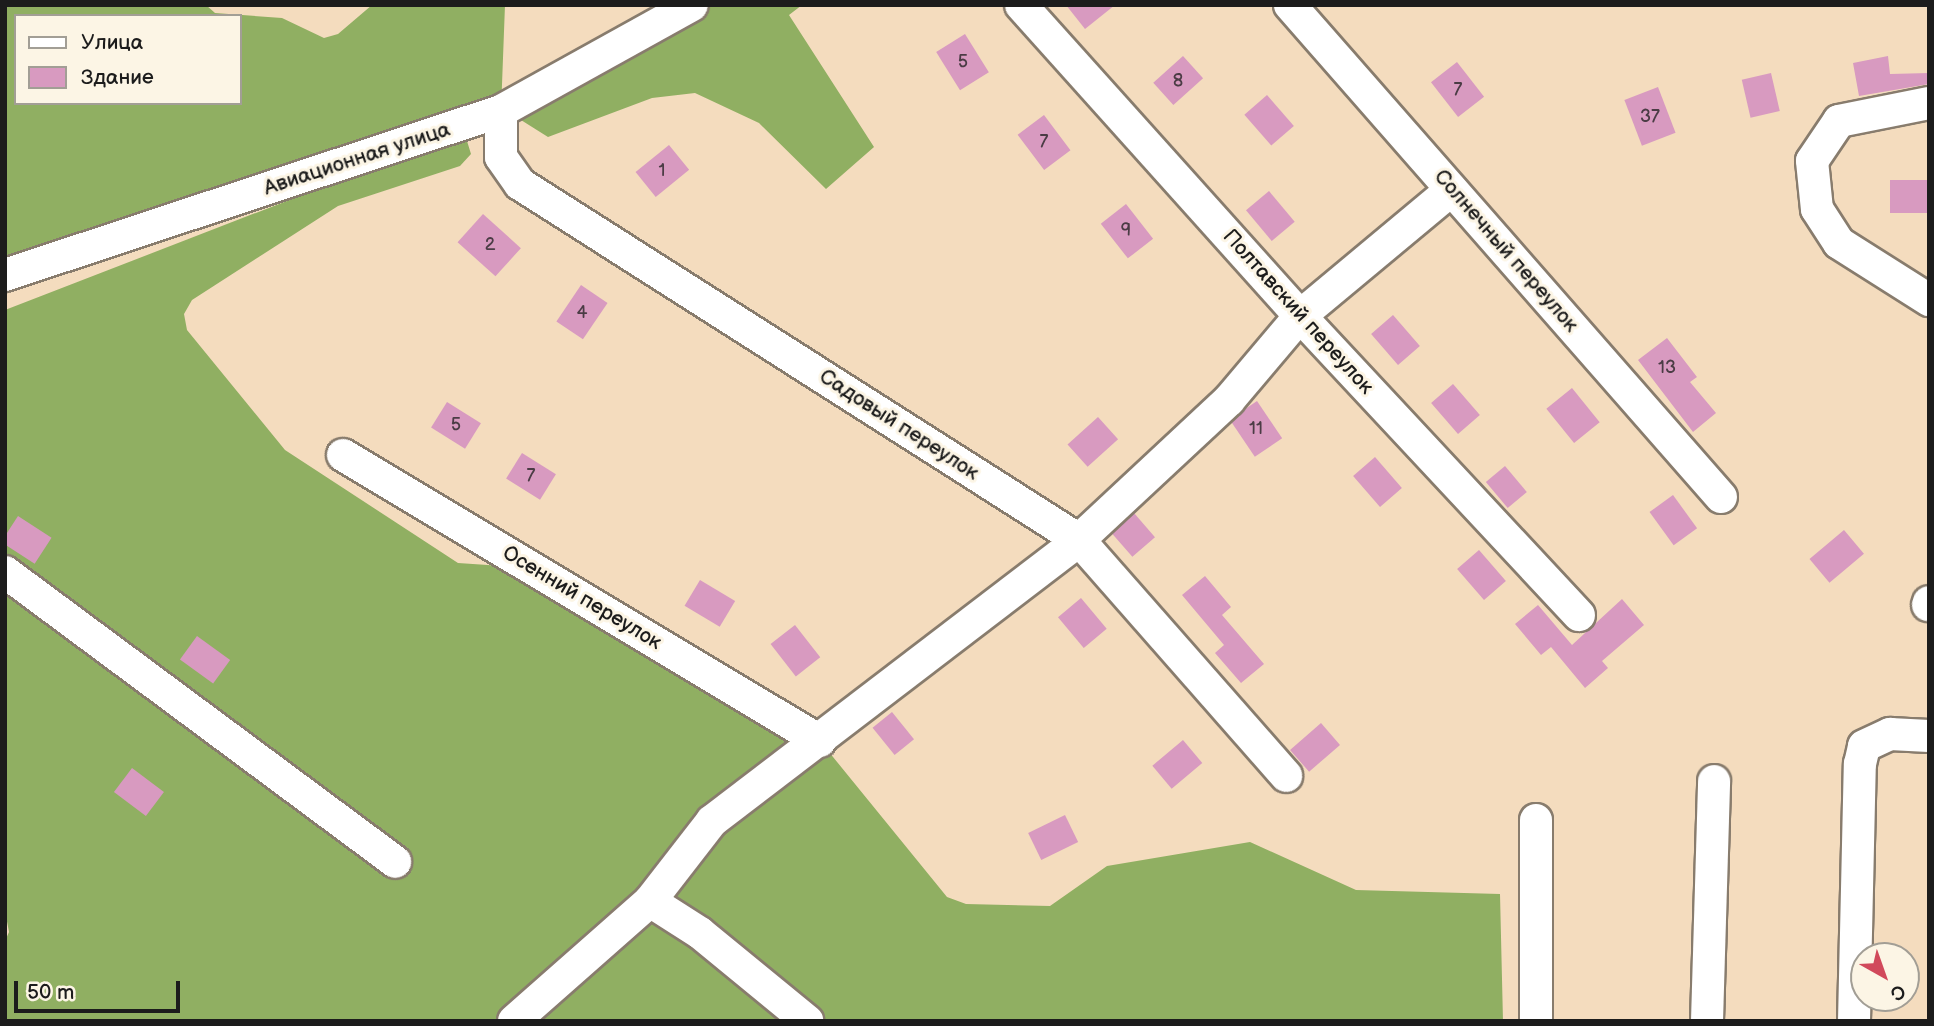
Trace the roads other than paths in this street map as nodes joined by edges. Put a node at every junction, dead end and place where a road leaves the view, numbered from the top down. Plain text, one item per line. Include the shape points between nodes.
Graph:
1 (692, 5) edge
2 (1021, 5) edge
3 (1290, 5) edge
4 (1929, 103) edge
5 (501, 111) junction
6 (1451, 190) junction
7 (5, 275) edge
8 (1929, 300) edge
9 (1300, 316) junction
10 (344, 455) dead end
11 (1721, 497) dead end
12 (1079, 540) junction
13 (5, 572) edge
14 (1579, 615) dead end
15 (1929, 736) edge
16 (820, 741) junction
17 (1286, 776) dead end
18 (1714, 781) dead end
19 (1536, 820) dead end
20 (395, 862) dead end
21 (650, 901) junction
22 (514, 1021) edge
23 (807, 1021) edge
24 (1536, 1021) edge
25 (1707, 1021) edge
26 (1854, 1021) edge

1 - 5 street, Авиационная улица
2 - 9 street, Полтавский переулок
3 - 6 street, Солнечный переулок
4 - 8 street via 1839,121 1812,161 1817,209 1839,243
5 - 7 street, Авиационная улица
5 - 12 street, Садовый переулок via 501,157 520,184
6 - 9 street
6 - 11 street, Солнечный переулок
9 - 12 street via 1229,400
9 - 14 street, Полтавский переулок
10 - 16 street, Осенний переулок
12 - 16 street
12 - 17 street, Садовый переулок
13 - 20 street
15 - 26 street via 1890,734 1864,746
16 - 21 street via 712,821
18 - 25 street
19 - 24 street
21 - 22 street
21 - 23 street via 700,933

